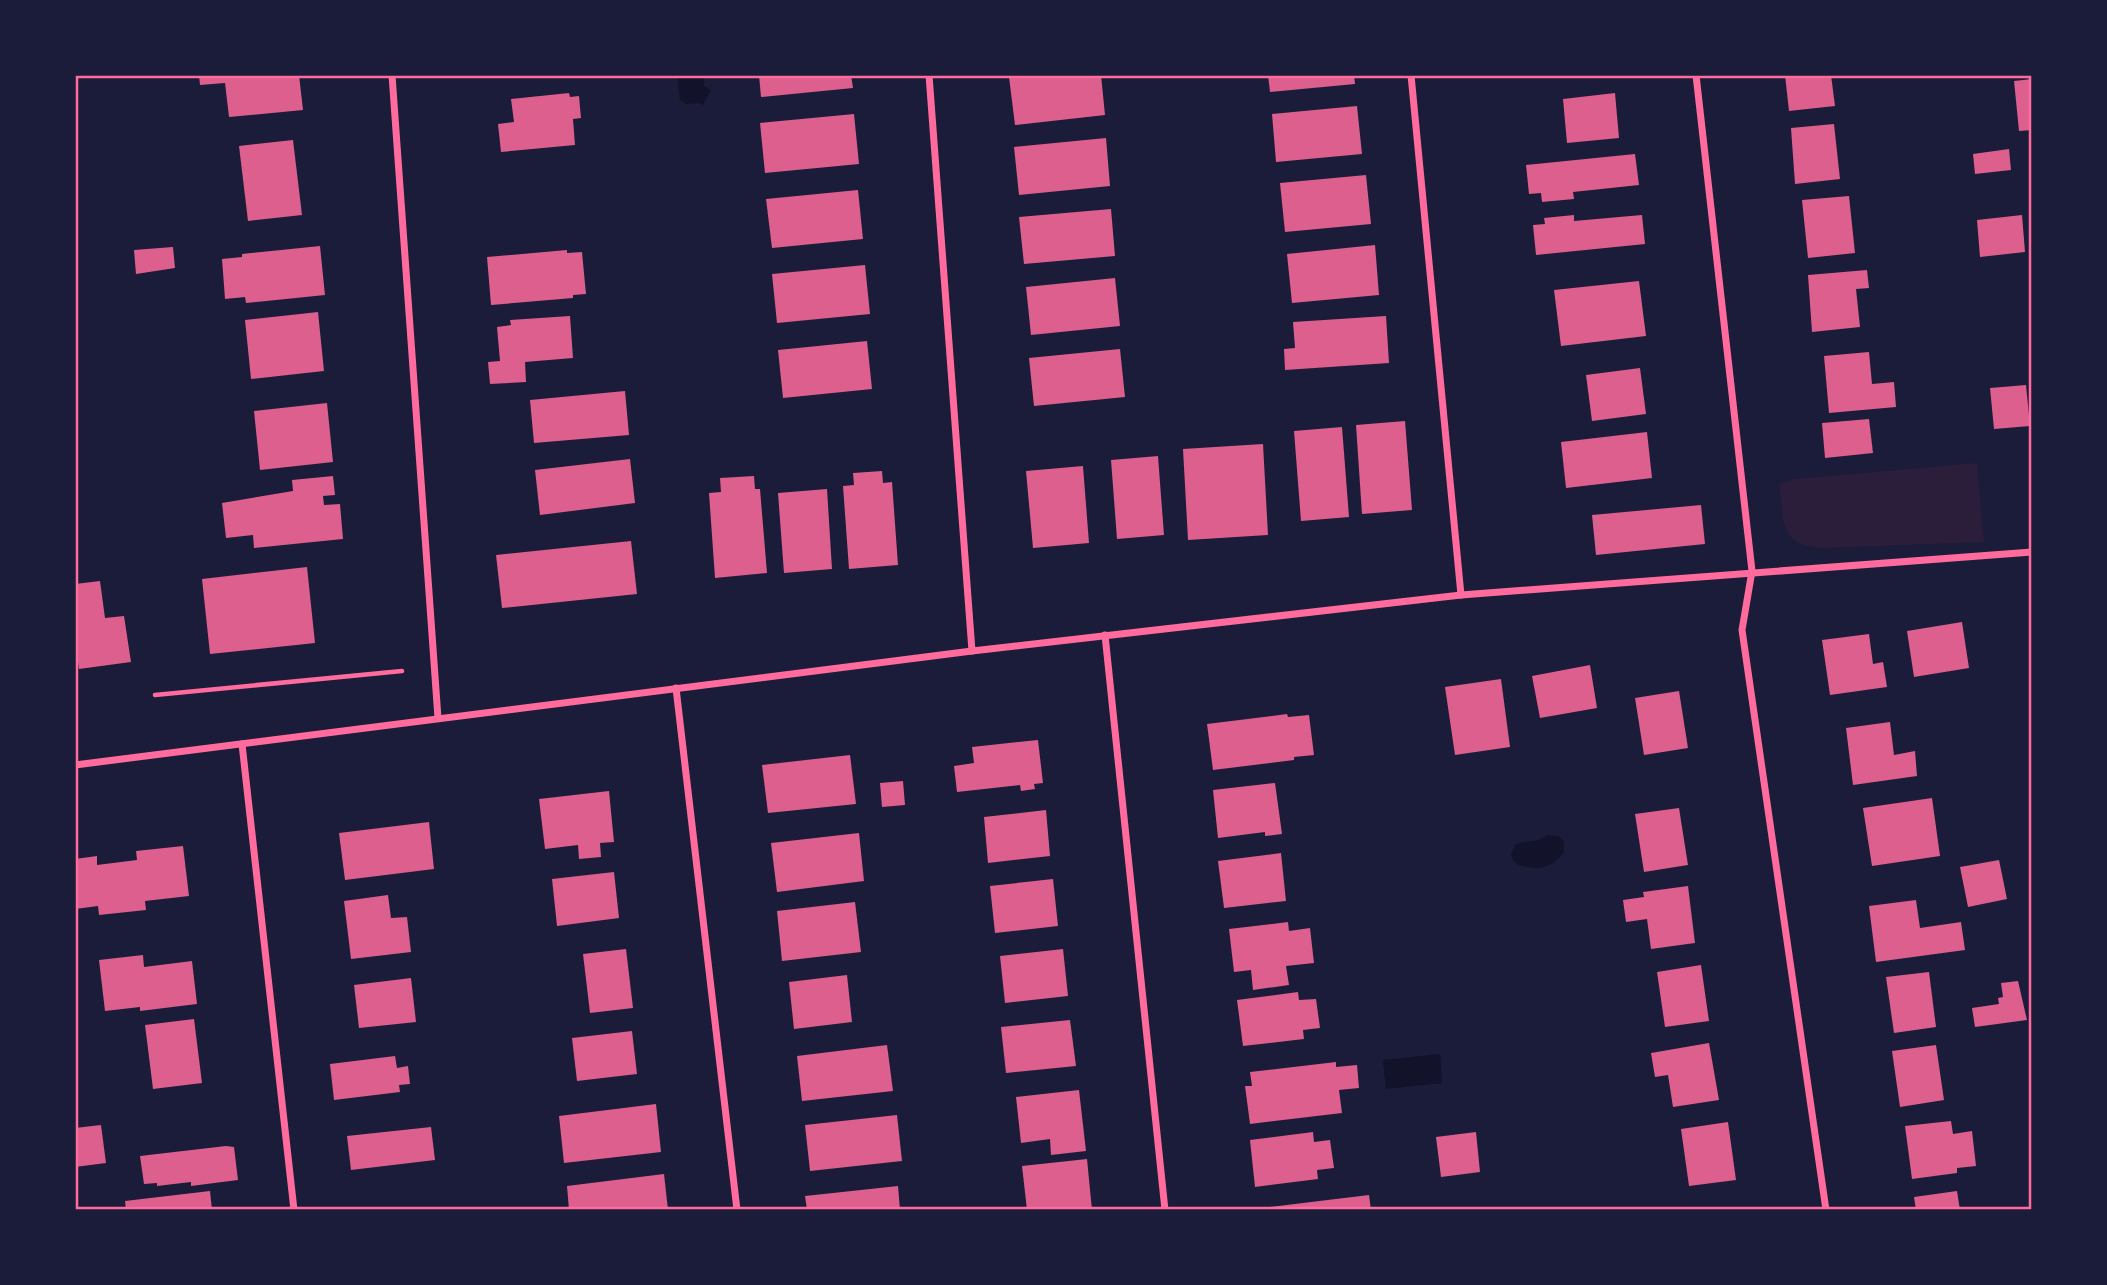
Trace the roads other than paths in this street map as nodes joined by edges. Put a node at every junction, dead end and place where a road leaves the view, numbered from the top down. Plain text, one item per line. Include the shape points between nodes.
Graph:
1 (393, 75) edge
2 (929, 75) edge
3 (1411, 75) edge
4 (1696, 75) edge
5 (2032, 552) edge
6 (1752, 571) junction
7 (1461, 595) junction
8 (1105, 635) junction
9 (972, 651) junction
10 (677, 688) junction
11 (438, 718) junction
12 (242, 744) junction
13 (75, 765) edge
14 (294, 1210) edge
15 (737, 1210) edge
16 (1165, 1210) edge
17 (1826, 1210) edge

1 - 11 street
2 - 9 street
3 - 7 street
4 - 6 street
5 - 6 street
6 - 7 street
6 - 17 street via 1742,630
7 - 8 street
8 - 9 street
8 - 16 street
9 - 10 street
10 - 11 street
10 - 15 street
11 - 12 street
12 - 13 street
12 - 14 street

